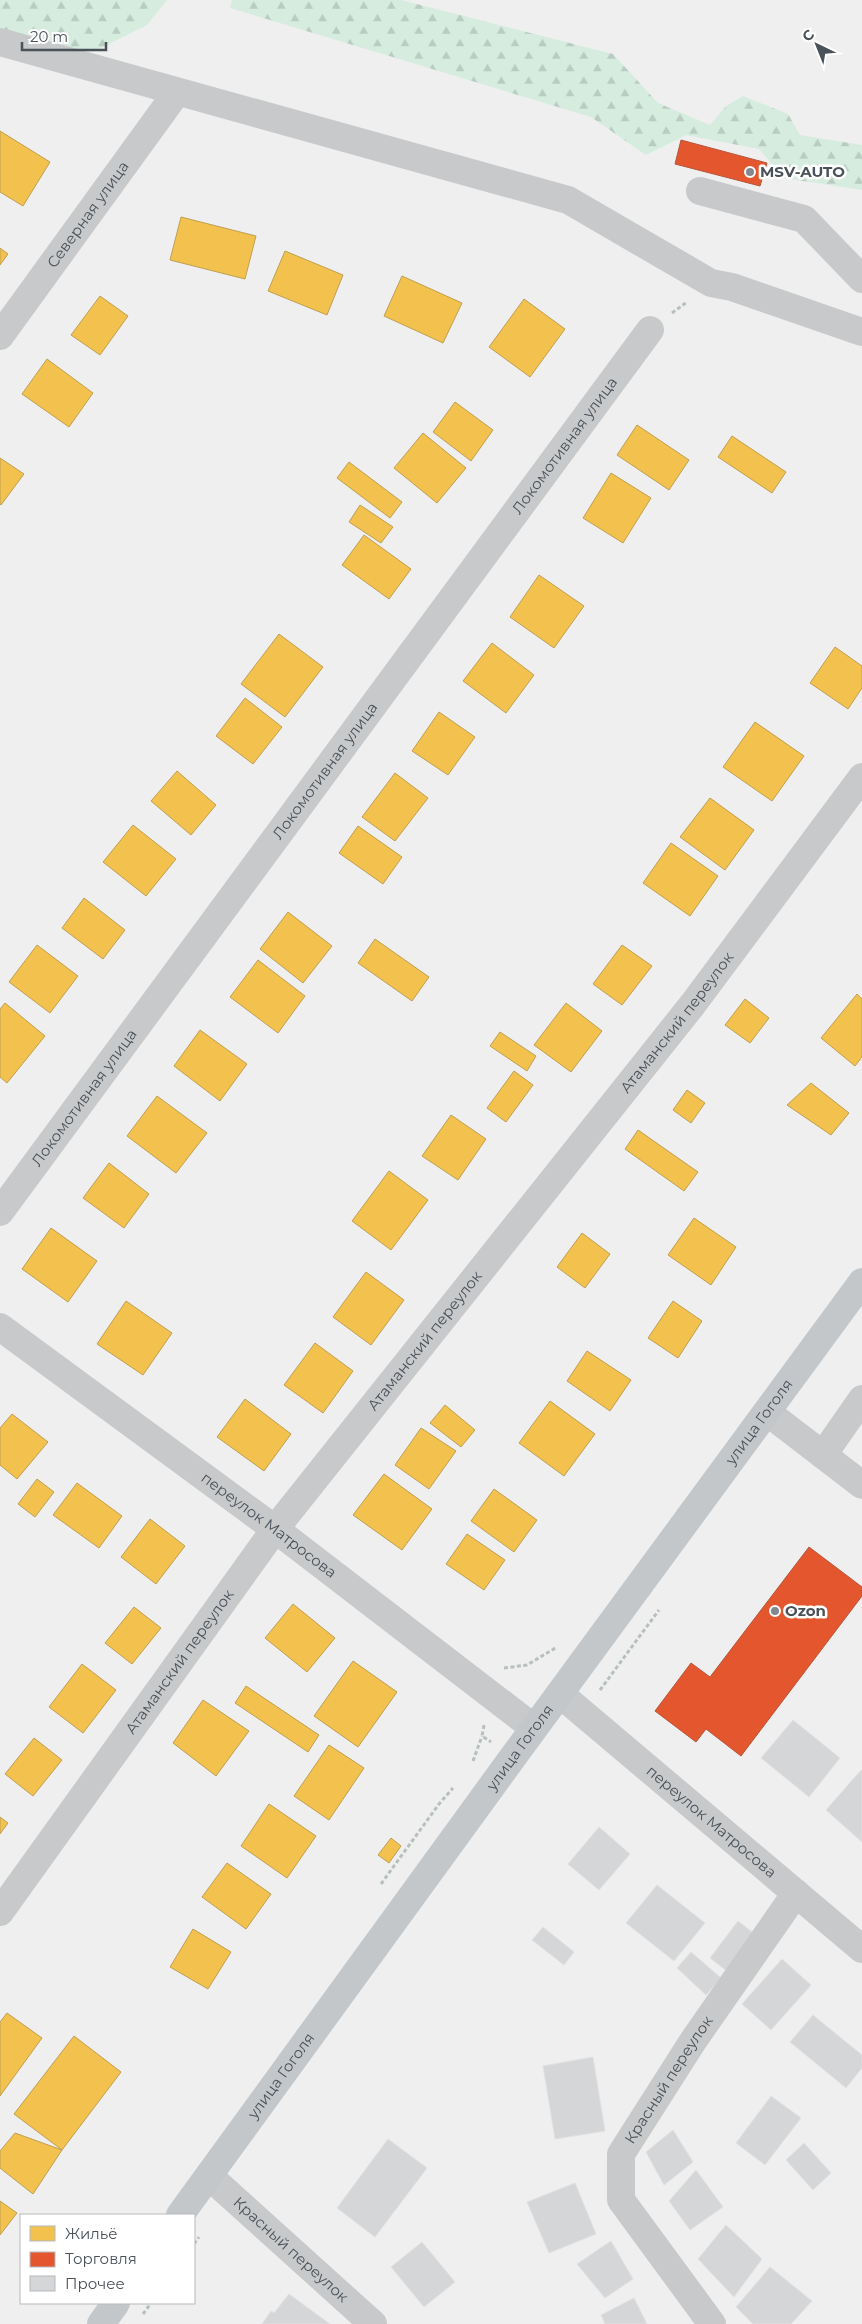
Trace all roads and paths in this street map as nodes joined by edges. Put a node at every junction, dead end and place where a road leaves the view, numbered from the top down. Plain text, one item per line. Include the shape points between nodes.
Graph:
1 (0, 42) edge
2 (177, 92) junction
3 (700, 191) dead end
4 (862, 278) edge
5 (711, 283) junction
6 (650, 330) joint
7 (862, 332) edge
8 (0, 336) edge
9 (862, 777) edge
10 (0, 1212) edge
11 (862, 1282) edge
12 (0, 1327) edge
13 (862, 1399) edge
14 (767, 1412) junction
15 (823, 1455) junction
16 (862, 1485) edge
17 (275, 1529) junction
18 (560, 1694) junction
19 (534, 1728) junction
20 (482, 1736) dead end
21 (469, 1770) dead end
22 (457, 1783) dead end
23 (382, 1884) dead end
24 (796, 1893) junction
25 (0, 1912) edge
26 (862, 1949) edge
27 (208, 2176) junction
28 (181, 2214) edge
29 (115, 2304) edge
30 (101, 2324) edge
31 (373, 2324) edge
32 (712, 2324) edge

1 - 2 street
2 - 5 street via 568,200
2 - 8 street, Северная улица
3 - 4 street via 804,219
5 - 6 path
5 - 7 street via 732,287
6 - 10 street, Локомотивная улица
9 - 17 street, Атаманский переулок via 693,1004
11 - 14 main road, улица Гоголя
12 - 17 street, переулок Матросова
13 - 15 street
14 - 15 street
14 - 18 main road, улица Гоголя
15 - 16 street
17 - 19 street, переулок Матросова
17 - 25 street, Атаманский переулок
18 - 19 main road, улица Гоголя
18 - 24 street, переулок Матросова
19 - 27 main road, улица Гоголя
20 - 21 path
22 - 23 path
24 - 26 street, переулок Матросова
24 - 32 street, Красный переулок via 693,2041 621,2154 621,2200
27 - 28 main road, улица Гоголя
27 - 31 street, Красный переулок
29 - 30 main road

